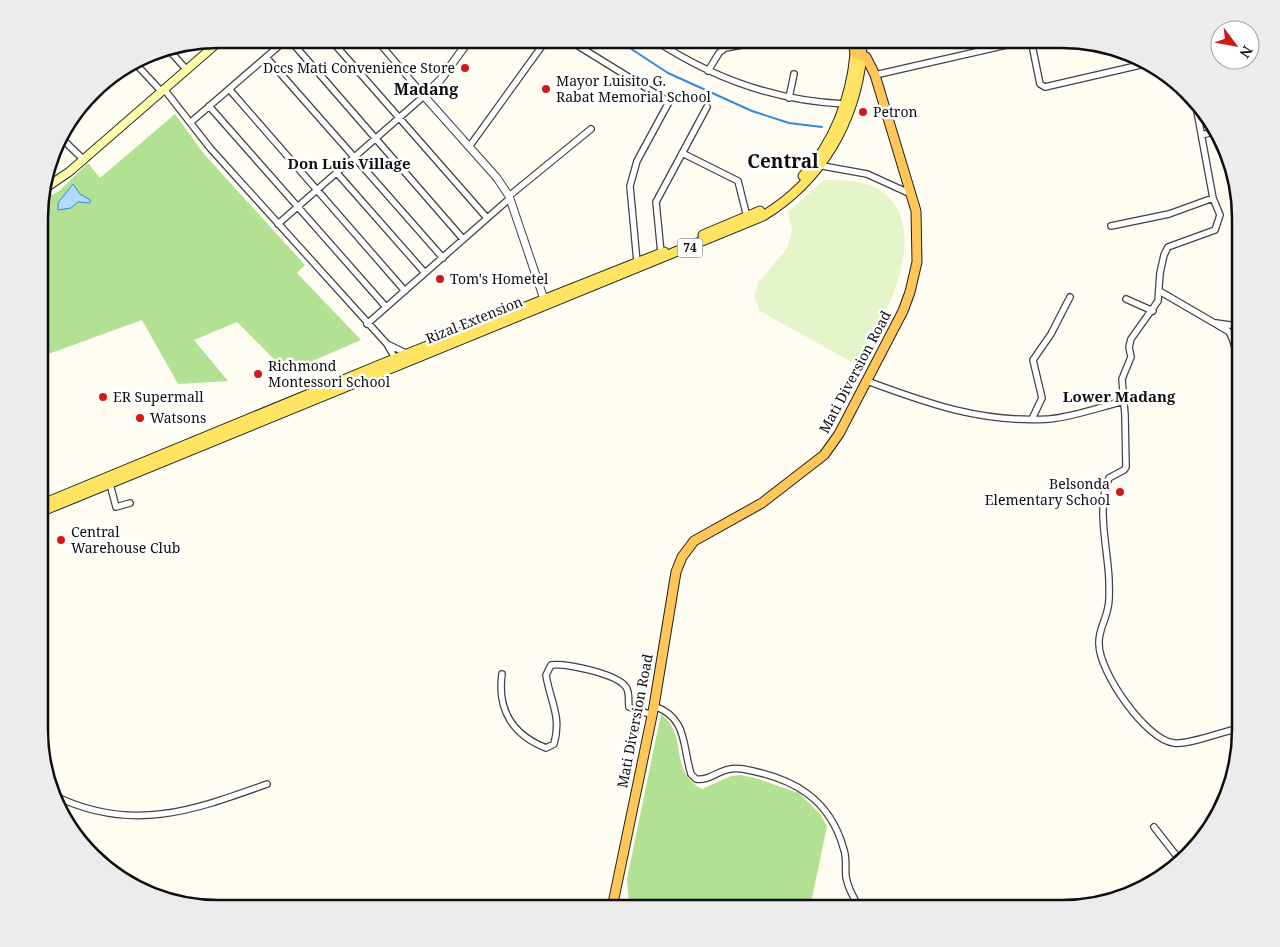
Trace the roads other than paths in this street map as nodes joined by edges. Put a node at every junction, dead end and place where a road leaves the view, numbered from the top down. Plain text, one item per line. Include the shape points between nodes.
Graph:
1 (211, 48) edge
2 (277, 48) edge
3 (296, 48) edge
4 (338, 48) edge
5 (384, 48) edge
6 (463, 48) edge
7 (540, 48) edge
8 (582, 48) edge
9 (667, 48) edge
10 (725, 48) edge
11 (856, 48) edge
12 (859, 48) edge
13 (993, 48) edge
14 (1034, 48) edge
15 (173, 54) edge
16 (858, 54) junction
17 (266, 57) junction
18 (1138, 66) edge
19 (139, 67) edge
20 (186, 69) junction
21 (708, 71) junction
22 (794, 74) dead end
23 (876, 75) junction
24 (229, 89) junction
25 (163, 90) junction
26 (424, 96) junction
27 (788, 98) junction
28 (845, 104) junction
29 (210, 106) junction
30 (707, 107) dead end
31 (1198, 115) edge
32 (399, 118) junction
33 (191, 122) junction
34 (591, 129) dead end
35 (1210, 133) edge
36 (1202, 135) junction
37 (376, 138) junction
38 (65, 142) edge
39 (469, 147) junction
40 (682, 153) junction
41 (355, 157) junction
42 (83, 159) junction
43 (817, 165) junction
44 (337, 173) junction
45 (52, 183) edge
46 (318, 190) junction
47 (911, 194) junction
48 (509, 198) junction
49 (1213, 198) junction
50 (298, 207) junction
51 (487, 218) junction
52 (748, 220) junction
53 (278, 224) junction
54 (1110, 226) dead end
55 (463, 239) junction
56 (662, 253) junction
57 (442, 258) junction
58 (637, 262) junction
59 (425, 273) junction
60 (405, 291) junction
61 (1161, 292) junction
62 (1070, 297) dead end
63 (1126, 299) dead end
64 (545, 302) junction
65 (386, 307) junction
66 (1153, 311) junction
67 (1214, 323) junction
68 (367, 324) junction
69 (1232, 325) edge
70 (1232, 335) edge
71 (388, 344) junction
72 (409, 357) junction
73 (397, 362) junction
74 (867, 381) junction
75 (1124, 401) junction
76 (1032, 419) junction
77 (110, 484) junction
78 (48, 502) edge
79 (130, 503) dead end
80 (48, 509) edge
81 (502, 674) dead end
82 (652, 711) junction
83 (1232, 730) edge
84 (267, 784) dead end
85 (62, 798) edge
86 (1154, 827) dead end
87 (1176, 856) edge
88 (614, 899) edge
89 (856, 900) edge

1 - 20 main road
2 - 17 street
3 - 37 street
4 - 32 street
5 - 26 street
6 - 26 street
7 - 39 street
8 - 58 street via 669,102 637,161 630,186
9 - 21 street
10 - 21 street
11 - 16 highway, 74
12 - 16 highway, 74
13 - 23 street
14 - 18 street via 1040,84 1045,87
15 - 20 street
16 - 23 highway, Mati Diversion Road via 869,61
16 - 28 main road, Rizal Extension / 74
16 - 43 main road, Rizal Extension / 74 via 857,87 849,113 834,145
17 - 24 street
17 - 41 street
19 - 25 street
20 - 25 main road
21 - 27 street
22 - 27 street
23 - 47 highway, Mati Diversion Road
24 - 29 street
24 - 46 street
25 - 33 street
25 - 42 main road
26 - 32 street
26 - 39 street
27 - 28 street
28 - 43 main road, Rizal Extension / 74
29 - 33 street
29 - 50 street
30 - 40 street
31 - 36 street
32 - 37 street
32 - 51 street
33 - 53 street
34 - 48 street
35 - 36 street
36 - 49 street
37 - 41 street
37 - 55 street
38 - 42 street
39 - 48 street
40 - 52 street via 738,181
40 - 56 street via 656,202
41 - 44 street
41 - 57 street
42 - 45 main road
43 - 47 street via 867,174
43 - 52 main road, Rizal Extension / 74
44 - 46 street
44 - 59 street
46 - 50 street
46 - 60 street
47 - 74 highway, Mati Diversion Road via 917,228 914,278 903,311
48 - 51 street
48 - 64 street
49 - 54 street via 1168,214
49 - 61 street via 1220,215 1218,226 1208,233 1168,247 1160,272
50 - 53 street
50 - 65 street
51 - 55 street
52 - 56 main road, Rizal Extension / 74
52 - 64 main road, Rizal Extension / 74
53 - 68 street
55 - 57 street
56 - 58 main road, Rizal Extension / 74
57 - 59 street
58 - 64 main road, Rizal Extension / 74
59 - 60 street
60 - 65 street
61 - 66 street
61 - 67 street
62 - 76 street via 1034,360 1042,398
63 - 66 street
64 - 72 main road, Rizal Extension / 74
65 - 68 street
66 - 75 street via 1131,339 1131,357 1122,379
67 - 69 street
67 - 70 street
68 - 71 street
71 - 72 street
71 - 73 street
72 - 73 main road, Rizal Extension / 74
73 - 77 main road, Rizal Extension / 74
73 - 78 main road, Rizal Extension / 74
74 - 76 street via 975,416
74 - 82 highway, Mati Diversion Road via 824,455 762,503 703,535 688,547 676,572
75 - 76 street via 1050,419
75 - 83 street via 1126,467 1109,478 1104,494 1110,592 1099,636 1100,654 1125,702 1165,740 1181,744
77 - 79 street via 116,507
77 - 80 main road, Rizal Extension / 74
81 - 82 street via 500,695 511,723 526,737 546,748 554,744 557,725 546,675 552,665 567,664 588,669 624,685 629,694 629,706
82 - 88 highway, Mati Diversion Road
82 - 89 street via 670,713 676,720 691,774 696,779 708,778 725,768 745,769 795,786 814,798 840,837 848,882
84 - 85 street via 202,805 146,817 108,813
86 - 87 street

